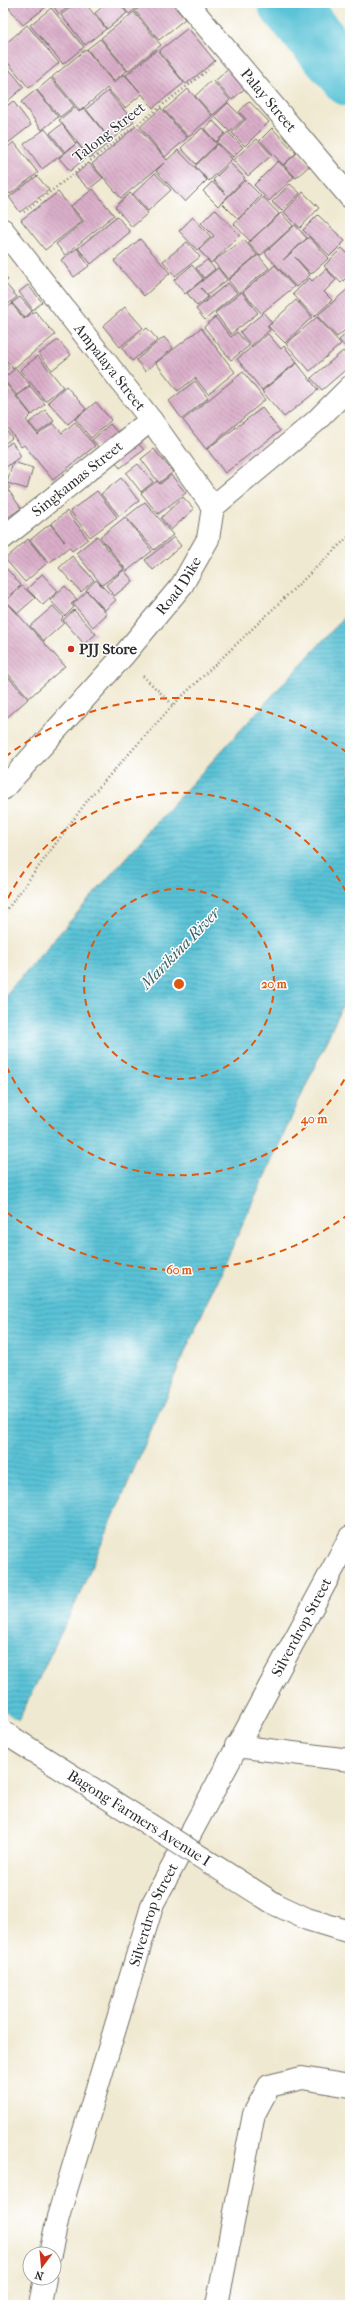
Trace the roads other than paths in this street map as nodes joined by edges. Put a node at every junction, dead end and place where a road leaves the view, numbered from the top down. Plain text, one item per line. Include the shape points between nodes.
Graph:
1 (187, 3) edge
2 (350, 197) edge
3 (3, 230) edge
4 (350, 388) edge
5 (151, 420) junction
6 (213, 507) junction
7 (3, 538) edge
8 (3, 789) edge
9 (350, 1537) edge
10 (3, 1732) edge
11 (236, 1746) junction
12 (350, 1760) edge
13 (350, 1932) edge
14 (350, 2086) edge
15 (52, 2246) edge
16 (44, 2286) edge
17 (40, 2305) edge
18 (217, 2305) edge

1 - 2 street, Palay Street
3 - 5 street, Ampalaya Street
4 - 6 street via 315,422
5 - 6 street, Ampalaya Street
5 - 7 street, Singkamas Street
6 - 8 street, Road Dike via 208,540 182,585 123,656
9 - 11 street, Silverdrop Street
10 - 13 street, Bagong Farmers Avenue I, bridge via 275,1904 307,1919
11 - 12 street
11 - 15 street, Silverdrop Street via 153,1903 60,2209
14 - 18 street via 302,2078 270,2086 254,2114
16 - 17 street

